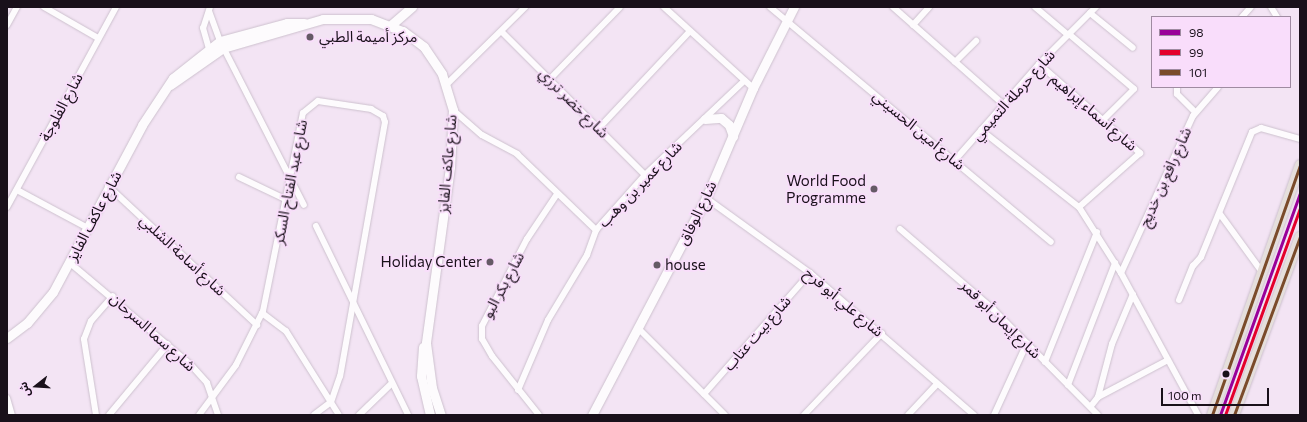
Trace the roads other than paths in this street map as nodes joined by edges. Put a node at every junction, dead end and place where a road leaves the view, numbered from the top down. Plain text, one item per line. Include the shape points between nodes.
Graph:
1 (17, 7) edge
2 (44, 7) edge
3 (116, 7) edge
4 (412, 7) edge
5 (525, 7) edge
6 (620, 7) edge
7 (664, 7) edge
8 (770, 7) edge
9 (794, 7) edge
10 (892, 7) edge
11 (929, 7) edge
12 (1035, 7) edge
13 (1096, 7) edge
14 (1251, 7) edge
15 (1271, 7) edge
16 (210, 9) edge
17 (1090, 13) junction
18 (1243, 16) edge
19 (1277, 16) edge
20 (786, 20) junction
21 (7, 25) edge
22 (391, 25) junction
23 (913, 25) junction
24 (502, 32) junction
25 (689, 32) junction
26 (1068, 35) junction
27 (98, 38) junction
28 (976, 41) dead end
29 (221, 45) junction
30 (1132, 48) dead end
31 (210, 51) junction
32 (955, 62) junction
33 (1039, 64) junction
34 (550, 78) junction
35 (744, 81) junction
36 (446, 84) junction
37 (753, 88) junction
38 (1177, 88) edge
39 (1217, 88) edge
40 (1003, 104) junction
41 (453, 110) junction
42 (1195, 112) junction
43 (705, 119) junction
44 (1104, 119) junction
45 (599, 128) junction
46 (981, 130) junction
47 (733, 136) junction
48 (1300, 139) edge
49 (955, 160) junction
50 (1300, 165) edge
51 (645, 175) junction
52 (291, 176) junction
53 (239, 177) dead end
54 (108, 186) junction
55 (17, 190) junction
56 (557, 194) junction
57 (706, 198) junction
58 (287, 200) junction
59 (304, 205) dead end
60 (7, 207) edge
61 (1079, 207) junction
62 (1220, 214) junction
63 (316, 226) dead end
64 (86, 227) junction
65 (900, 229) dead end
66 (596, 230) junction
67 (1097, 232) junction
68 (1300, 237) edge
69 (1051, 242) dead end
70 (70, 263) junction
71 (1115, 263) junction
72 (1262, 272) junction
73 (810, 273) junction
74 (1121, 273) junction
75 (1133, 294) junction
76 (113, 296) junction
77 (1179, 300) dead end
78 (354, 303) junction
79 (262, 313) junction
80 (257, 325) junction
81 (639, 329) junction
82 (882, 333) junction
83 (7, 338) edge
84 (426, 343) junction
85 (1027, 343) junction
86 (168, 344) junction
87 (1168, 360) junction
88 (1045, 362) junction
89 (392, 383) junction
90 (937, 384) junction
91 (1068, 385) junction
92 (518, 390) junction
93 (704, 394) junction
94 (213, 396) junction
95 (1098, 397) junction
96 (7, 398) edge
97 (331, 402) junction
98 (1091, 406) junction
99 (1197, 413) edge
100 (430, 414) edge
101 (12, 415) edge
102 (96, 415) edge
103 (109, 415) edge
104 (199, 415) edge
105 (218, 415) edge
106 (314, 415) edge
107 (339, 415) edge
108 (359, 415) edge
109 (408, 415) edge
110 (441, 415) edge
111 (538, 415) edge
112 (592, 415) edge
113 (725, 415) edge
114 (804, 415) edge
115 (908, 415) edge
116 (974, 415) edge
117 (994, 415) edge
118 (1098, 415) edge
119 (1189, 415) edge
120 (1212, 415) edge
121 (1234, 415) edge

1 - 21 street
2 - 27 street
3 - 27 street, شارع الفلوجة
4 - 22 main road
5 - 24 street
6 - 34 street
7 - 25 street
8 - 20 street, شارع أمين الحسيني
9 - 20 main road, شارع الوفاق
10 - 23 street
11 - 23 street
12 - 26 street
13 - 17 street, شارع حرملة التميمي
14 - 18 street
15 - 19 street
16 - 29 street
16 - 31 street via 202,28
17 - 26 street, شارع حرملة التميمي
17 - 30 street
20 - 37 main road, شارع الوفاق
20 - 49 street, شارع أمين الحسيني
22 - 29 main road, شارع عاكف الفايز via 352,16 305,24 287,23
22 - 36 main road, شارع عاكف الفايز via 424,47
23 - 32 street
24 - 34 street, شارع خضر ترزي
24 - 36 street
25 - 35 street
25 - 45 street
26 - 33 street, شارع حرملة التميمي
26 - 44 street via 1134,89
27 - 55 street, شارع الفلوجة
28 - 32 street
29 - 31 main road, شارع عاكف الفايز
29 - 52 street
31 - 54 main road, شارع عاكف الفايز via 170,85 142,125
32 - 40 street
33 - 40 street, شارع حرملة التميمي
33 - 44 street, شارع أسماء إبراهيم
34 - 45 street, شارع خضر ترزي
35 - 37 street
35 - 43 street, شارع عمير بن وهب
36 - 41 main road, شارع عاكف الفايز
37 - 47 main road, شارع الوفاق
38 - 42 street via 1177,94
39 - 42 street, شارع رافع بن خديج
40 - 46 street, شارع حرملة التميمي
41 - 56 street via 482,135 517,154
41 - 84 main road, شارع عاكف الفايز via 450,167
42 - 74 street, شارع رافع بن خديج
43 - 47 main road via 721,118 729,125
43 - 51 street, شارع عمير بن وهب
44 - 61 street, شارع أسماء إبراهيم via 1140,153
45 - 51 street, شارع خضر ترزي
46 - 49 street, شارع حرملة التميمي
46 - 61 street
47 - 57 main road, شارع الوفاق
48 - 62 street via 1261,128 1252,132
49 - 69 street, شارع أمين الحسيني
50 - 72 main road
51 - 66 street, شارع عمير بن وهب
52 - 58 street, شارع عبد الفتاح السكر
52 - 59 street
52 - 78 street, شارع عبد الفتاح السكر via 303,113 314,102 371,109 385,118
53 - 58 street
54 - 64 main road, شارع عاكف الفايز
54 - 80 street, شارع أسامة الشلبي
55 - 60 street, شارع الفلوجة
55 - 64 street
56 - 66 street
56 - 92 street, شارع بكر البو via 527,239 482,326 485,345
57 - 73 street, شارع علي أبو فرح
57 - 81 main road, شارع الوفاق
58 - 79 street, شارع عبد الفتاح السكر
61 - 67 street
62 - 72 street
62 - 77 street
63 - 78 street
64 - 70 main road, شارع عاكف الفايز
65 - 85 street, شارع إيمان أبو قمر
66 - 92 street, شارع عمير بن وهب via 587,255 548,320
67 - 71 street
67 - 88 street
68 - 121 main road
70 - 76 street, شارع سما السرحان
70 - 83 main road, شارع عاكف الفايز via 40,308
71 - 74 street
71 - 91 street
72 - 120 main road
73 - 82 street, شارع علي أبو فرح
73 - 93 street, شارع بيت عتاب
74 - 75 street
75 - 87 street
75 - 95 street via 1112,344
76 - 86 street, شارع سما السرحان
76 - 102 street via 91,321 84,339
78 - 89 street
78 - 97 street, شارع عبد الفتاح السكر
79 - 80 street, شارع عبد الفتاح السكر
79 - 97 street via 286,331
80 - 94 street, شارع عبد الفتاح السكر
81 - 93 street
81 - 112 main road, شارع الوفاق
82 - 90 street, شارع علي أبو فرح
82 - 114 street
84 - 100 main road, شارع عاكف الفايز via 422,351 421,376
84 - 110 main road, شارع عاكف الفايز via 432,388
85 - 88 street, شارع إيمان أبو قمر
85 - 117 street
86 - 94 street, شارع سما السرحان via 195,369
86 - 103 street
87 - 95 street
87 - 99 street
88 - 91 street, شارع إيمان أبو قمر
89 - 108 street
89 - 109 street
90 - 115 street
90 - 116 street, شارع علي أبو فرح
91 - 98 street, شارع إيمان أبو قمر
92 - 111 street, شارع بكر البو
93 - 113 street
94 - 104 street, شارع عبد الفتاح السكر
94 - 105 street, شارع سما السرحان
95 - 98 street
96 - 101 street
97 - 106 street
97 - 107 street
98 - 118 street, شارع إيمان أبو قمر
99 - 119 street

